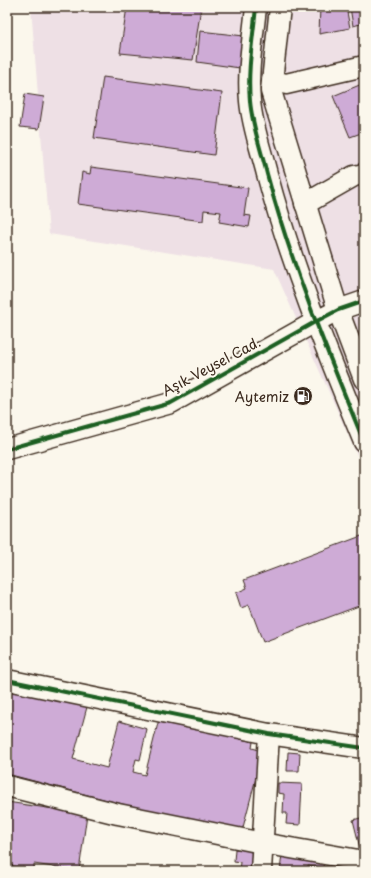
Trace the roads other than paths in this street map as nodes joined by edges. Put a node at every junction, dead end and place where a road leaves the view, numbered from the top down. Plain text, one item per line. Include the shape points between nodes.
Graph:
1 (256, 7) edge
2 (280, 7) edge
3 (364, 66) edge
4 (272, 80) junction
5 (364, 174) edge
6 (305, 204) junction
7 (364, 301) edge
8 (326, 316) junction
9 (364, 379) edge
10 (358, 409) edge
11 (364, 442) edge
12 (7, 449) edge
13 (7, 680) edge
14 (269, 734) junction
15 (364, 748) edge
16 (7, 786) edge
17 (262, 843) junction
18 (364, 861) edge
19 (261, 871) edge

1 - 8 street via 249,70 250,101 278,214
2 - 4 street
3 - 4 street via 286,84
4 - 6 street via 271,91
5 - 6 street via 354,176
6 - 8 street
7 - 8 street, Aşık Veysel Cad.
8 - 9 street
8 - 10 street
8 - 12 street, Aşık Veysel Cad. via 171,402
10 - 11 street
13 - 14 street
14 - 15 street
14 - 17 street
16 - 17 street via 118,814
17 - 18 street
17 - 19 street

